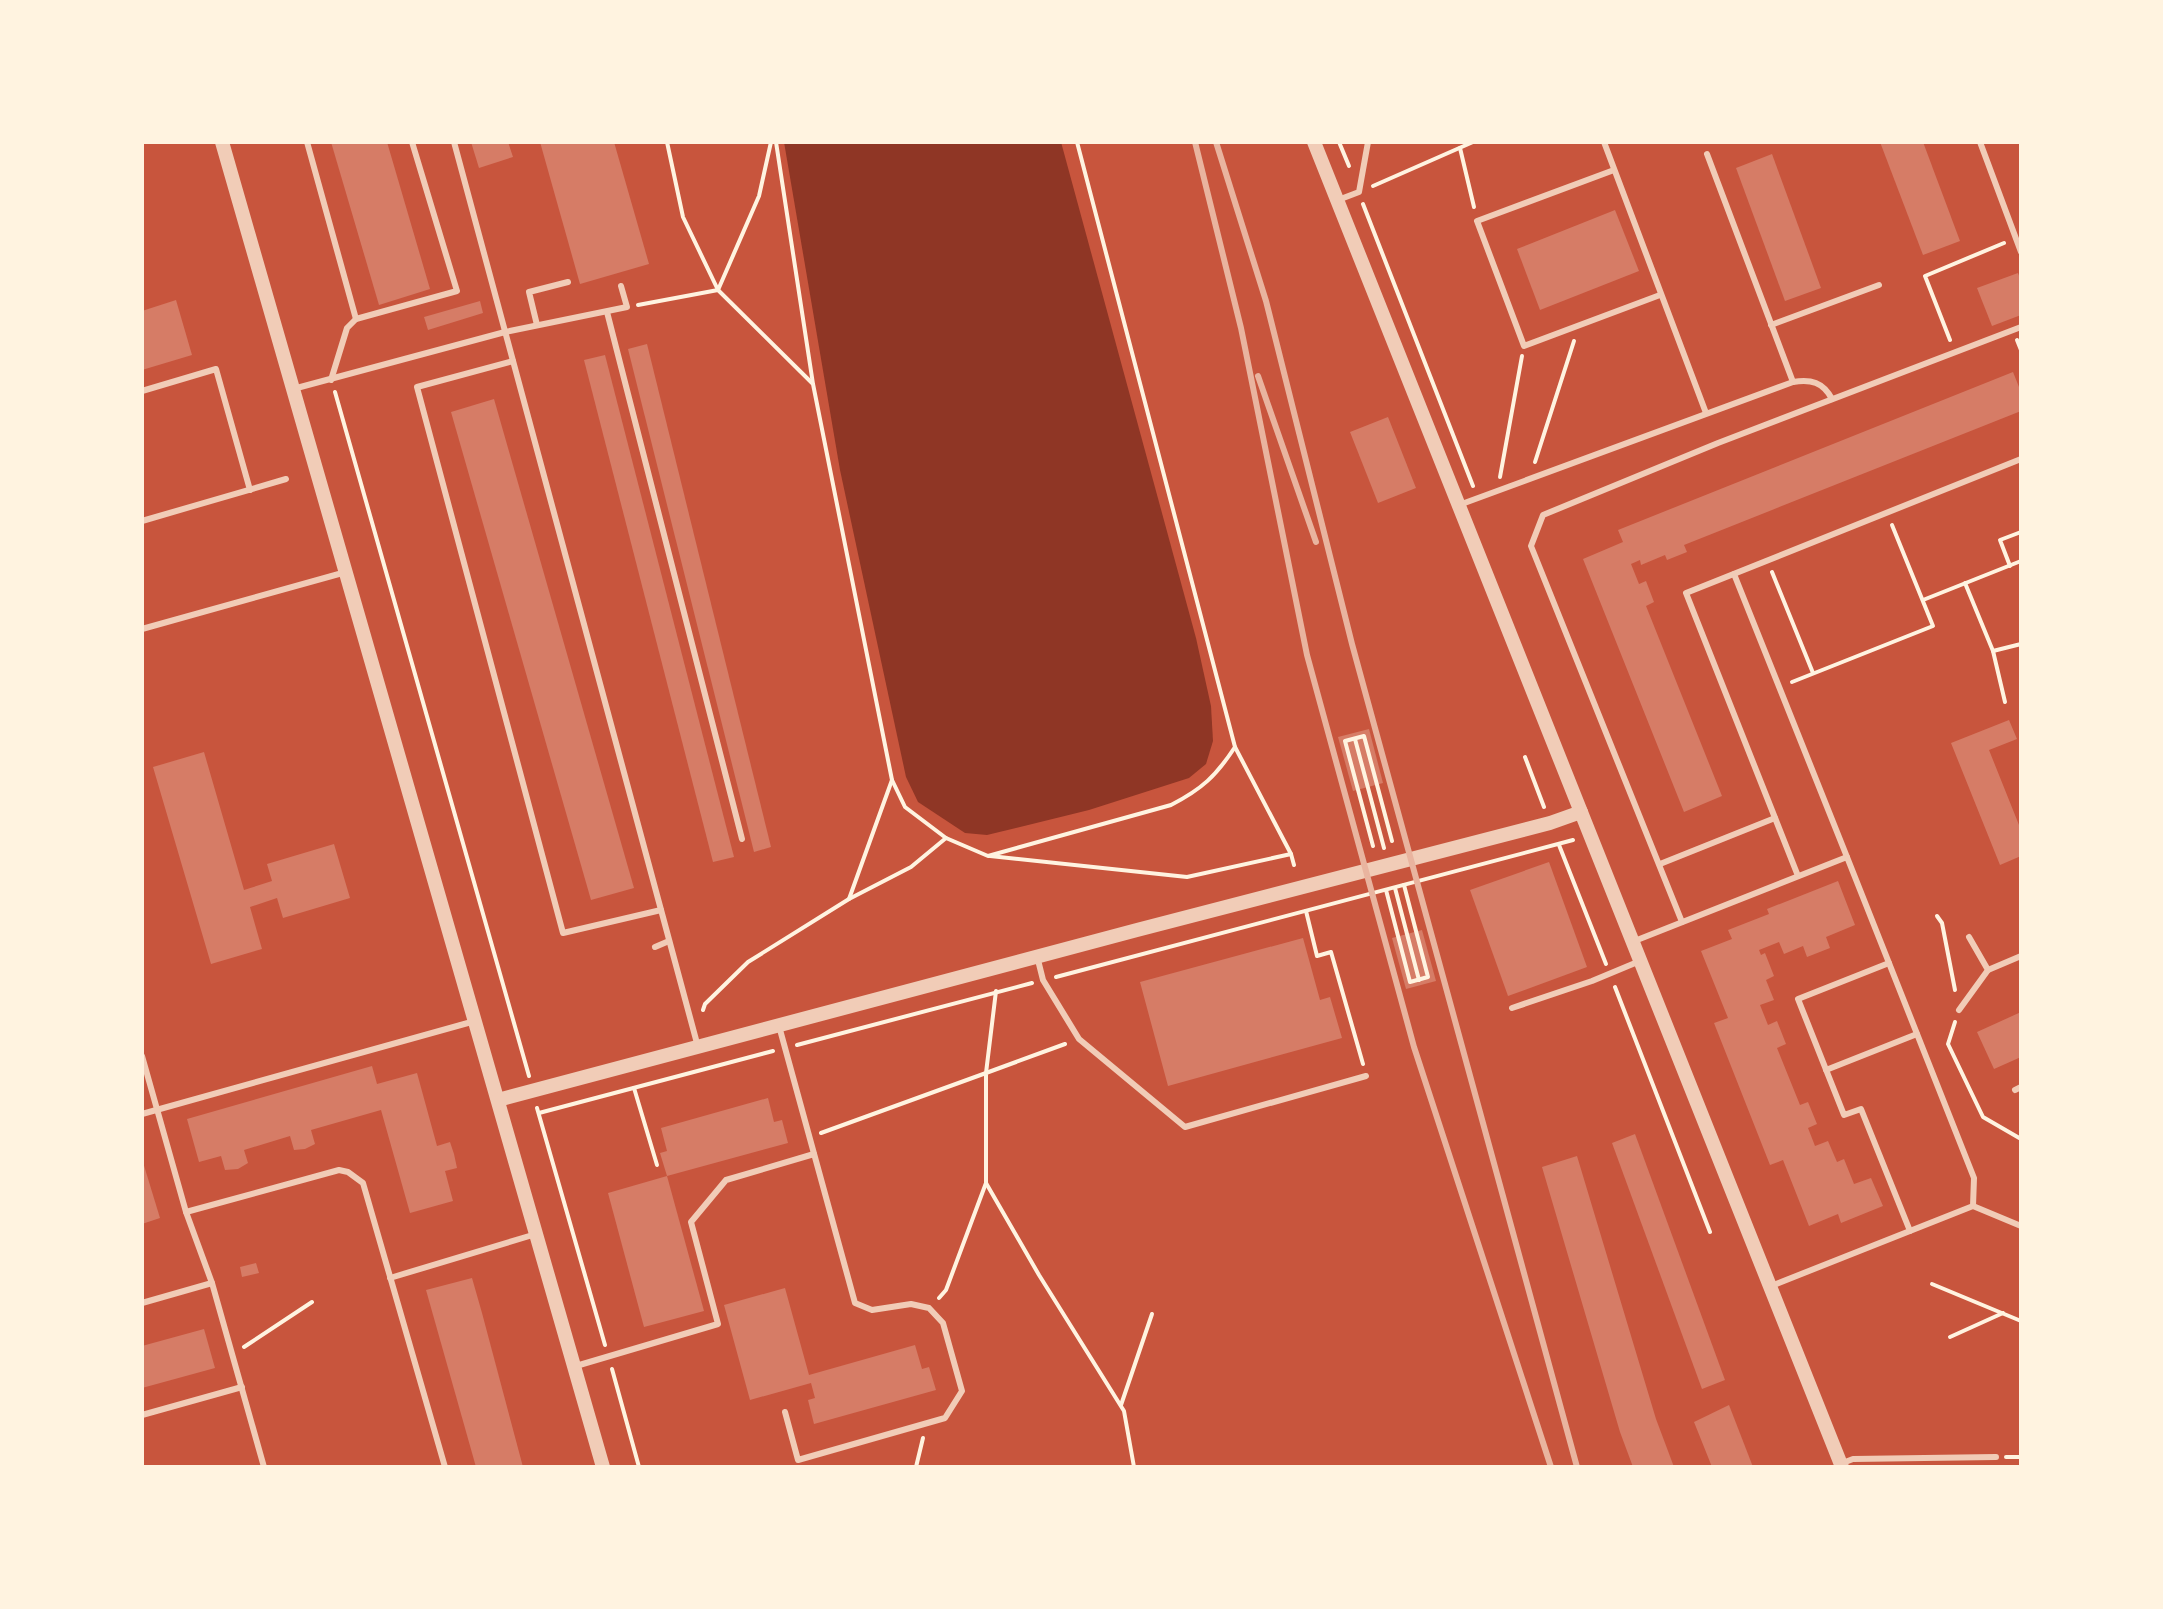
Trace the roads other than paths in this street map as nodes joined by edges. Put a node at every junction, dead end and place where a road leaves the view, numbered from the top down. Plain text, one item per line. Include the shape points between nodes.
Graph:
1 (222, 142) edge
2 (307, 142) edge
3 (412, 142) edge
4 (454, 142) edge
5 (1314, 142) edge
6 (1368, 142) edge
7 (1604, 142) edge
8 (1980, 142) edge
9 (1707, 154) dead end
10 (1614, 170) junction
11 (1338, 200) junction
12 (2021, 252) edge
13 (568, 282) dead end
14 (1879, 285) dead end
15 (621, 286) dead end
16 (1660, 295) junction
17 (607, 312) junction
18 (356, 319) junction
19 (537, 325) junction
20 (1771, 325) junction
21 (2021, 327) edge
22 (505, 332) junction
23 (513, 361) junction
24 (331, 380) junction
25 (1793, 382) junction
26 (293, 389) junction
27 (142, 391) edge
28 (1832, 399) junction
29 (1706, 413) junction
30 (2021, 459) edge
31 (286, 479) dead end
32 (250, 490) junction
33 (1459, 505) junction
34 (142, 521) edge
35 (346, 572) junction
36 (1734, 574) junction
37 (142, 629) edge
38 (1581, 812) junction
39 (1775, 818) junction
40 (742, 839) dead end
41 (1847, 857) junction
42 (1660, 864) junction
43 (1798, 876) junction
44 (661, 910) junction
45 (1682, 922) junction
46 (1969, 937) dead end
47 (669, 941) junction
48 (1632, 942) junction
49 (655, 947) dead end
50 (1037, 956) junction
51 (2021, 956) edge
52 (1640, 961) junction
53 (1889, 963) junction
54 (1988, 970) junction
55 (1512, 1008) dead end
56 (1959, 1010) road end
57 (475, 1021) junction
58 (779, 1026) junction
59 (1917, 1034) junction
60 (698, 1047) junction
61 (142, 1056) edge
62 (1826, 1070) junction
63 (1366, 1076) road end
64 (498, 1100) junction
65 (157, 1110) junction
66 (142, 1114) edge
67 (814, 1154) junction
68 (1973, 1206) junction
69 (186, 1212) junction
70 (2021, 1226) edge
71 (1910, 1231) junction
72 (536, 1234) junction
73 (390, 1278) junction
74 (212, 1283) junction
75 (1771, 1286) junction
76 (142, 1303) edge
77 (574, 1367) junction
78 (242, 1387) junction
79 (785, 1412) dead end
80 (142, 1415) edge
81 (1996, 1457) dead end
82 (1841, 1465) edge
83 (264, 1467) edge
84 (445, 1467) edge
85 (603, 1467) edge

1 - 26 street
2 - 18 lane
3 - 18 lane via 457,291
4 - 22 lane
5 - 11 street
6 - 11 lane via 1359,192
7 - 10 lane
8 - 12 lane
9 - 20 lane
10 - 16 lane
10 - 16 lane via 1477,221 1524,346
11 - 33 street
13 - 19 lane via 529,292
14 - 20 lane
15 - 17 lane via 627,307
16 - 29 lane
17 - 19 lane
17 - 40 lane
18 - 24 lane via 347,328
19 - 22 lane
20 - 25 lane
21 - 28 lane
22 - 23 lane
22 - 24 lane
23 - 44 lane
23 - 44 lane via 417,387 563,933
24 - 26 lane
25 - 28 lane via 1817,382
25 - 29 lane
26 - 35 street
27 - 32 lane via 216,369
28 - 42 lane via 1543,515 1531,546
29 - 33 lane
30 - 36 lane
31 - 32 lane
32 - 34 lane
33 - 38 street
35 - 37 lane
35 - 57 street
36 - 39 lane via 1686,593
36 - 41 lane
38 - 48 street
38 - 50 street
39 - 42 lane
39 - 43 lane
41 - 43 lane
41 - 53 lane
42 - 45 lane
43 - 45 lane
44 - 47 lane
45 - 48 lane
46 - 54 lane
47 - 49 lane
47 - 60 lane
48 - 52 street
50 - 58 street
50 - 63 lane via 1043,980 1079,1039 1185,1127
51 - 54 lane
52 - 55 lane
52 - 75 street
53 - 59 lane
53 - 62 lane via 1798,999
54 - 56 lane
57 - 64 street
57 - 65 lane
58 - 60 street
58 - 67 lane
59 - 62 lane
59 - 68 lane via 1974,1178
60 - 64 street
61 - 65 lane
62 - 71 lane via 1844,1115 1861,1109
64 - 72 street
65 - 66 lane
65 - 69 lane
67 - 77 lane via 726,1180 691,1222 718,1324
67 - 79 lane via 855,1303 872,1310 911,1304 929,1308 943,1323 962,1391 945,1418 798,1460
68 - 70 lane
68 - 71 lane
69 - 73 lane via 348,1172 363,1183
69 - 74 lane
71 - 75 lane
72 - 73 lane
72 - 77 street
73 - 84 lane
74 - 76 lane
74 - 78 lane
75 - 82 street
77 - 85 street
78 - 80 lane
78 - 83 lane
81 - 82 lane via 1853,1459

